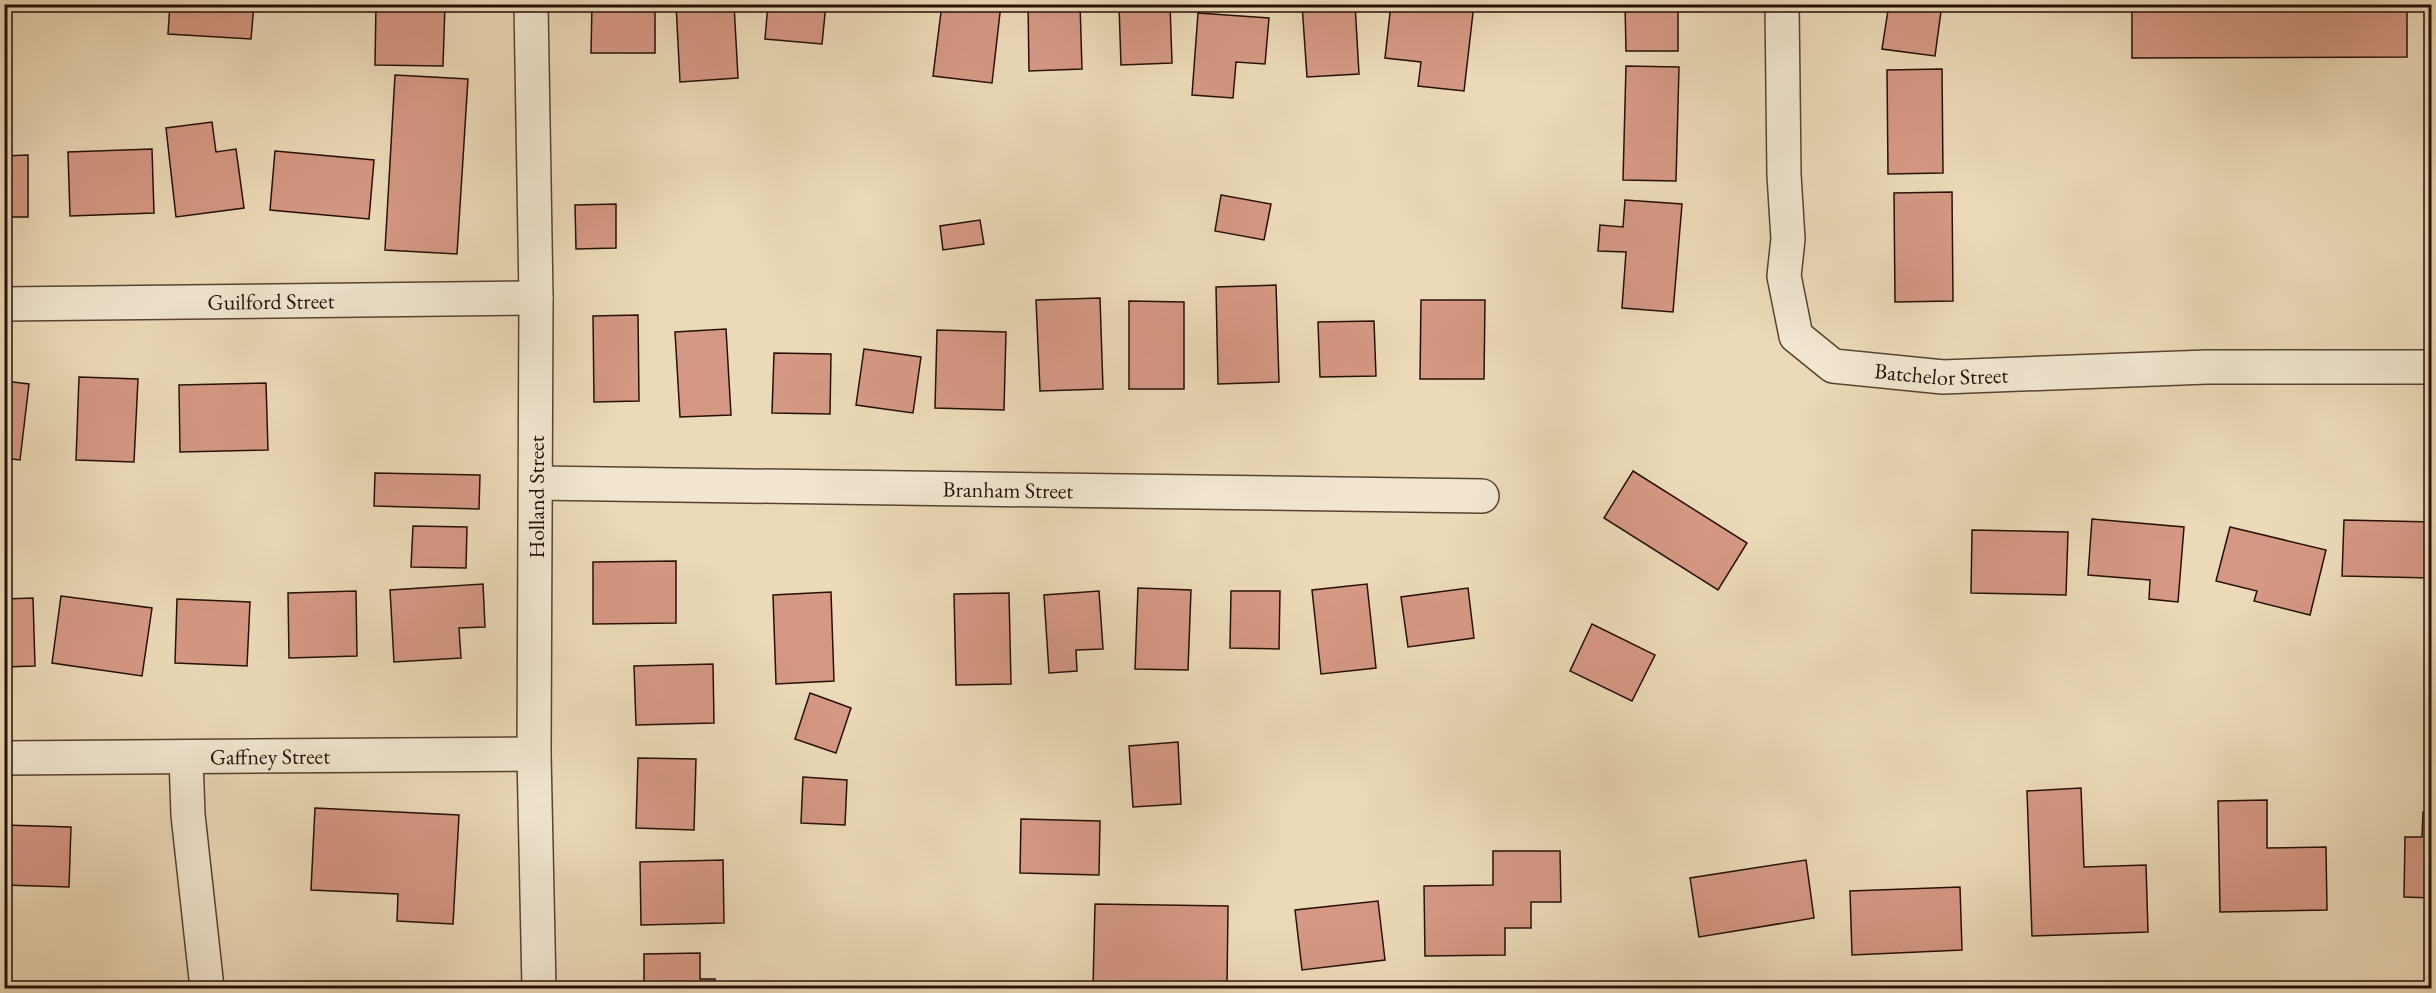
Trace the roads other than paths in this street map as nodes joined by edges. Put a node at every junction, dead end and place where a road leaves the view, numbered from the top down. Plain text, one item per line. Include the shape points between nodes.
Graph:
1 (531, 4) edge
2 (1782, 4) edge
3 (536, 298) junction
4 (4, 304) edge
5 (2432, 367) edge
6 (536, 483) junction
7 (1482, 496) dead end
8 (534, 754) junction
9 (186, 757) junction
10 (4, 758) edge
11 (207, 988) edge
12 (539, 988) edge

1 - 3 street, Holland Street
2 - 5 street, Batchelor Street via 1788,239 1784,276 1796,336 1833,366 1942,377 2207,367
3 - 4 street, Guilford Street
3 - 6 street, Holland Street
6 - 7 street, Branham Street
6 - 8 street, Holland Street
8 - 9 street, Gaffney Street
8 - 12 street, Holland Street
9 - 10 street, Gaffney Street
9 - 11 street via 188,815

